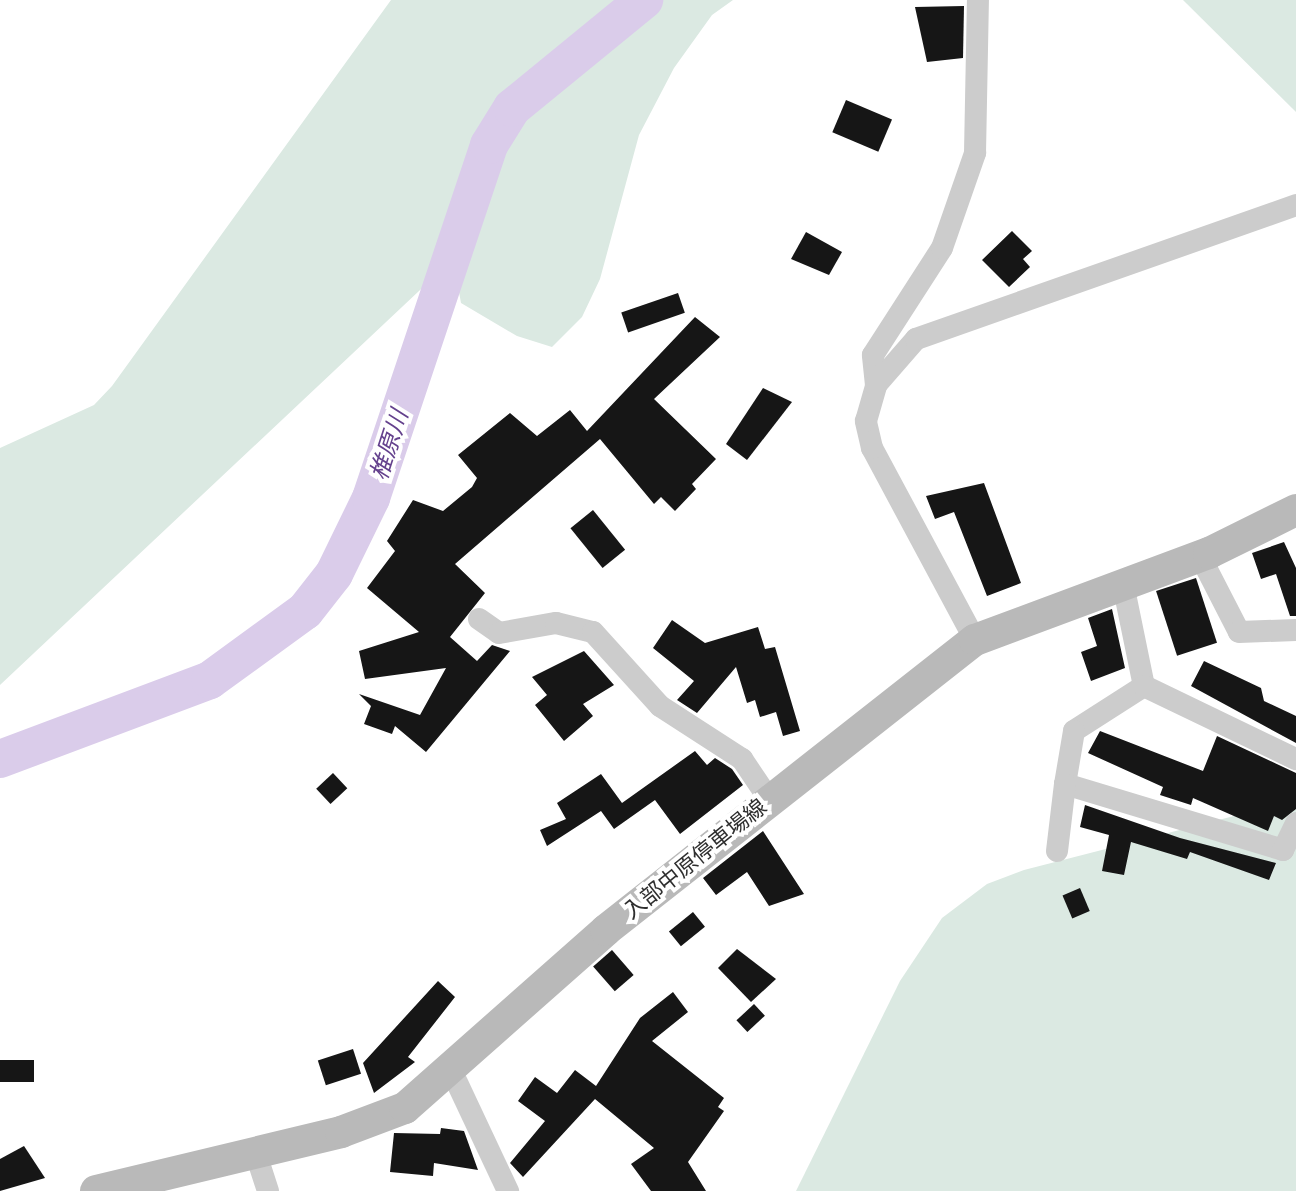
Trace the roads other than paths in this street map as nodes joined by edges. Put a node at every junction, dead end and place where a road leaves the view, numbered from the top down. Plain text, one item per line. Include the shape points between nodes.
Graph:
1 (978, 0) edge
2 (1296, 205) edge
3 (876, 385) junction
4 (1296, 510) edge
5 (1200, 556) junction
6 (1123, 584) junction
7 (479, 619) dead end
8 (1296, 630) edge
9 (975, 640) junction
10 (1144, 686) junction
11 (1296, 759) edge
12 (1065, 784) junction
13 (769, 799) junction
14 (1296, 823) edge
15 (1057, 851) dead end
16 (452, 1072) junction
17 (255, 1151) junction
18 (96, 1191) edge
19 (268, 1191) edge
20 (508, 1191) edge

1 - 3 street via 975,153 942,248 873,355
2 - 3 street via 916,339
3 - 9 street via 866,421 872,448
4 - 5 main road, 入部中原停車場線
5 - 6 main road, 入部中原停車場線
5 - 8 street via 1239,632
6 - 9 main road, 入部中原停車場線
6 - 10 street
7 - 13 street via 499,633 556,623 593,632 660,706 742,759
9 - 13 main road, 入部中原停車場線
10 - 11 street
10 - 12 street via 1074,731
12 - 14 street via 1283,850
12 - 15 street
13 - 16 main road, 入部中原停車場線 via 606,930
16 - 17 main road, 入部中原停車場線 via 379,1120
16 - 20 street
17 - 18 main road, 入部中原停車場線
17 - 19 street

